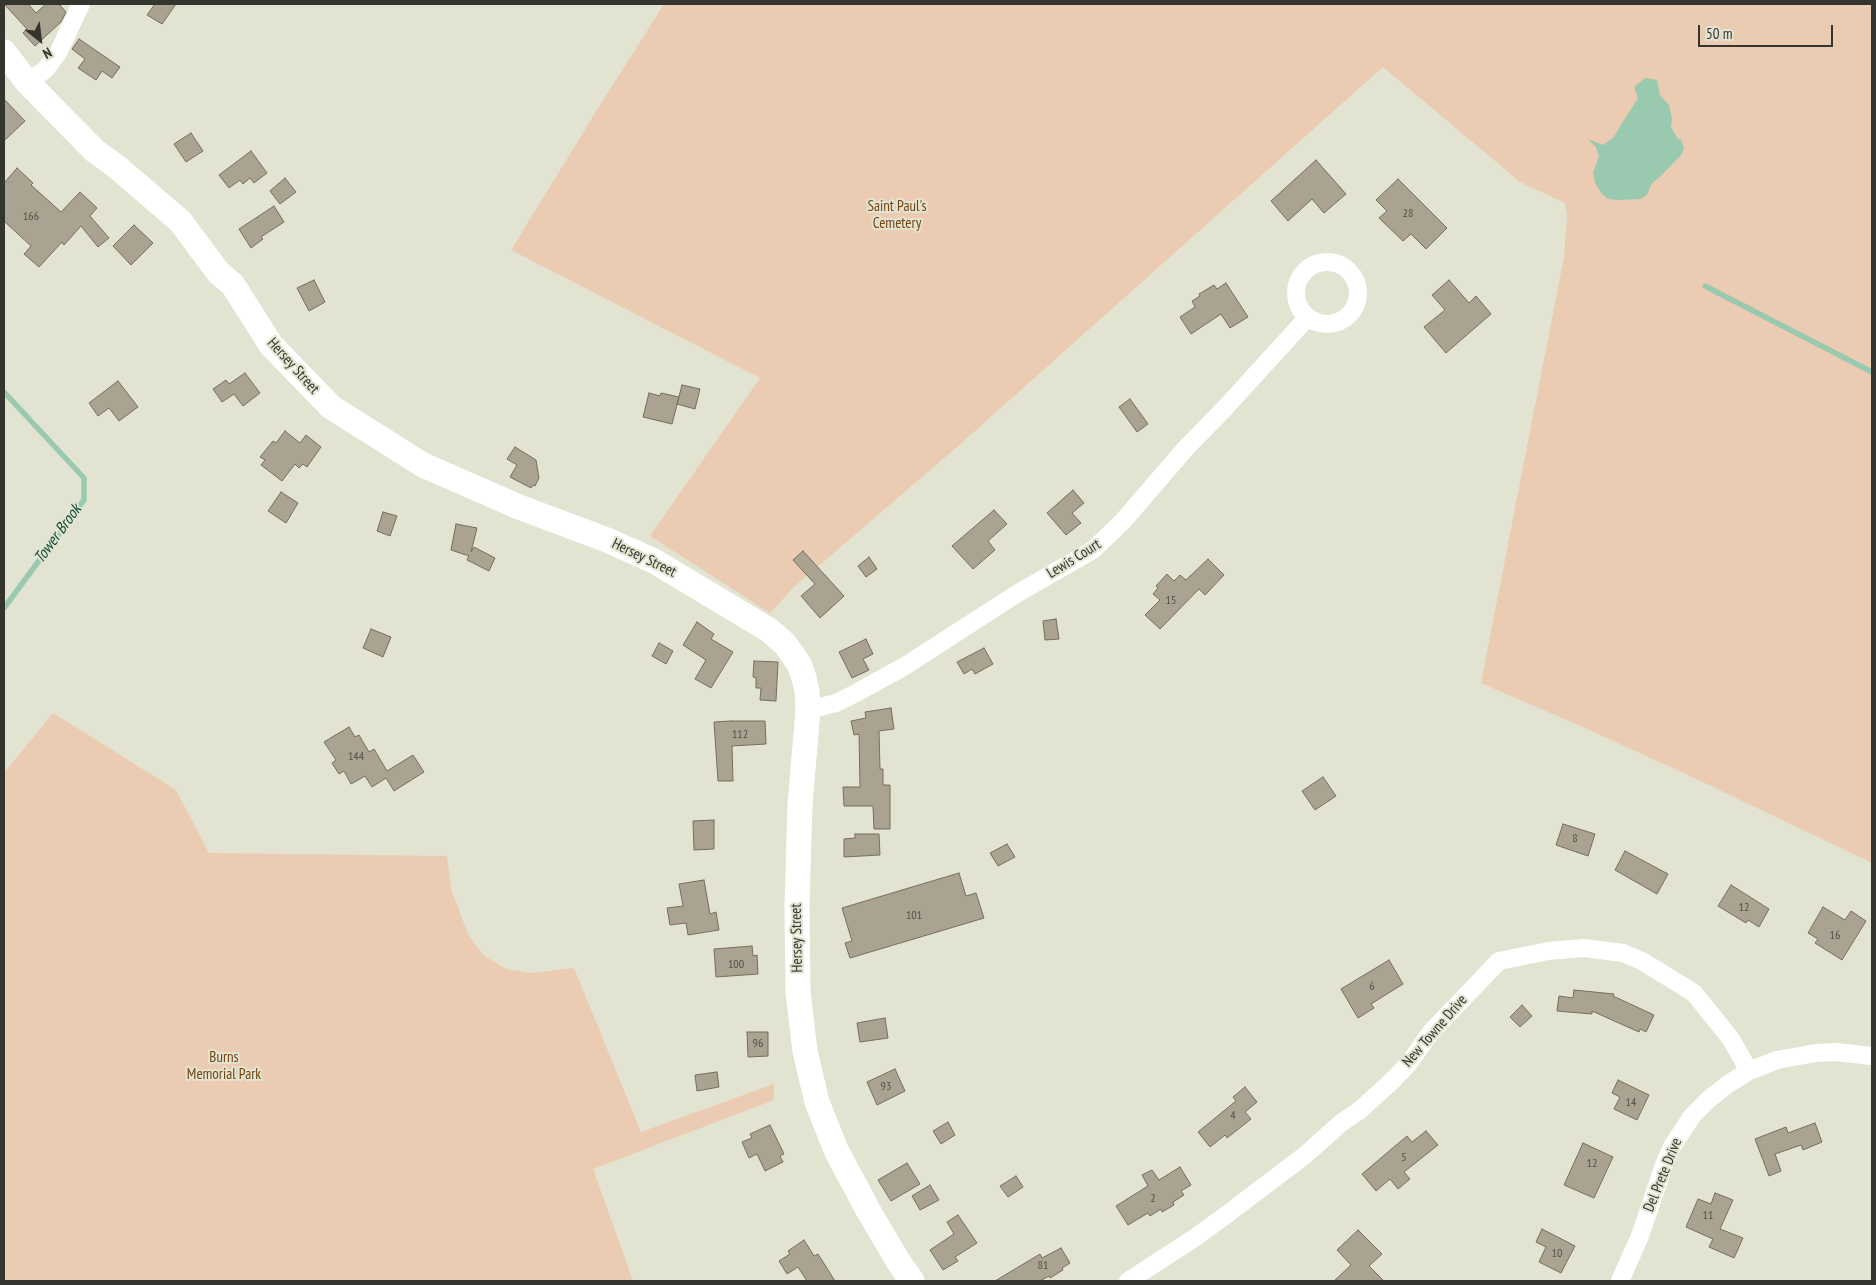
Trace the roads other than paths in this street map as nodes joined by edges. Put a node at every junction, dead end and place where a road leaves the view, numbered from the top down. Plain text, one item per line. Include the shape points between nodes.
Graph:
1 (81, 4) edge
2 (4, 52) edge
3 (27, 82) junction
4 (1307, 318) dead end
5 (808, 710) junction
6 (1872, 1056) edge
7 (1749, 1071) junction
8 (912, 1281) edge
9 (1128, 1281) edge
10 (1620, 1281) edge

1 - 3 street via 58,53 45,70
2 - 3 street, Hersey Street
3 - 5 street, Hersey Street via 95,151 180,222 218,272 233,285 271,345 331,407 424,465 654,561 754,620 784,644 800,666
4 - 5 street, Lewis Court via 1093,550 1018,593 905,666 836,703
5 - 8 street, Hersey Street via 796,906 798,992 805,1051 817,1102 836,1150
6 - 7 street, Del Prete Drive via 1816,1054 1777,1060
7 - 9 street, New Towne Drive via 1731,1039 1694,993 1642,961 1623,953 1584,948 1548,951 1500,961 1431,1032 1393,1080 1360,1110 1215,1223
7 - 10 street, Del Prete Drive via 1708,1100 1682,1130 1665,1162 1640,1236

